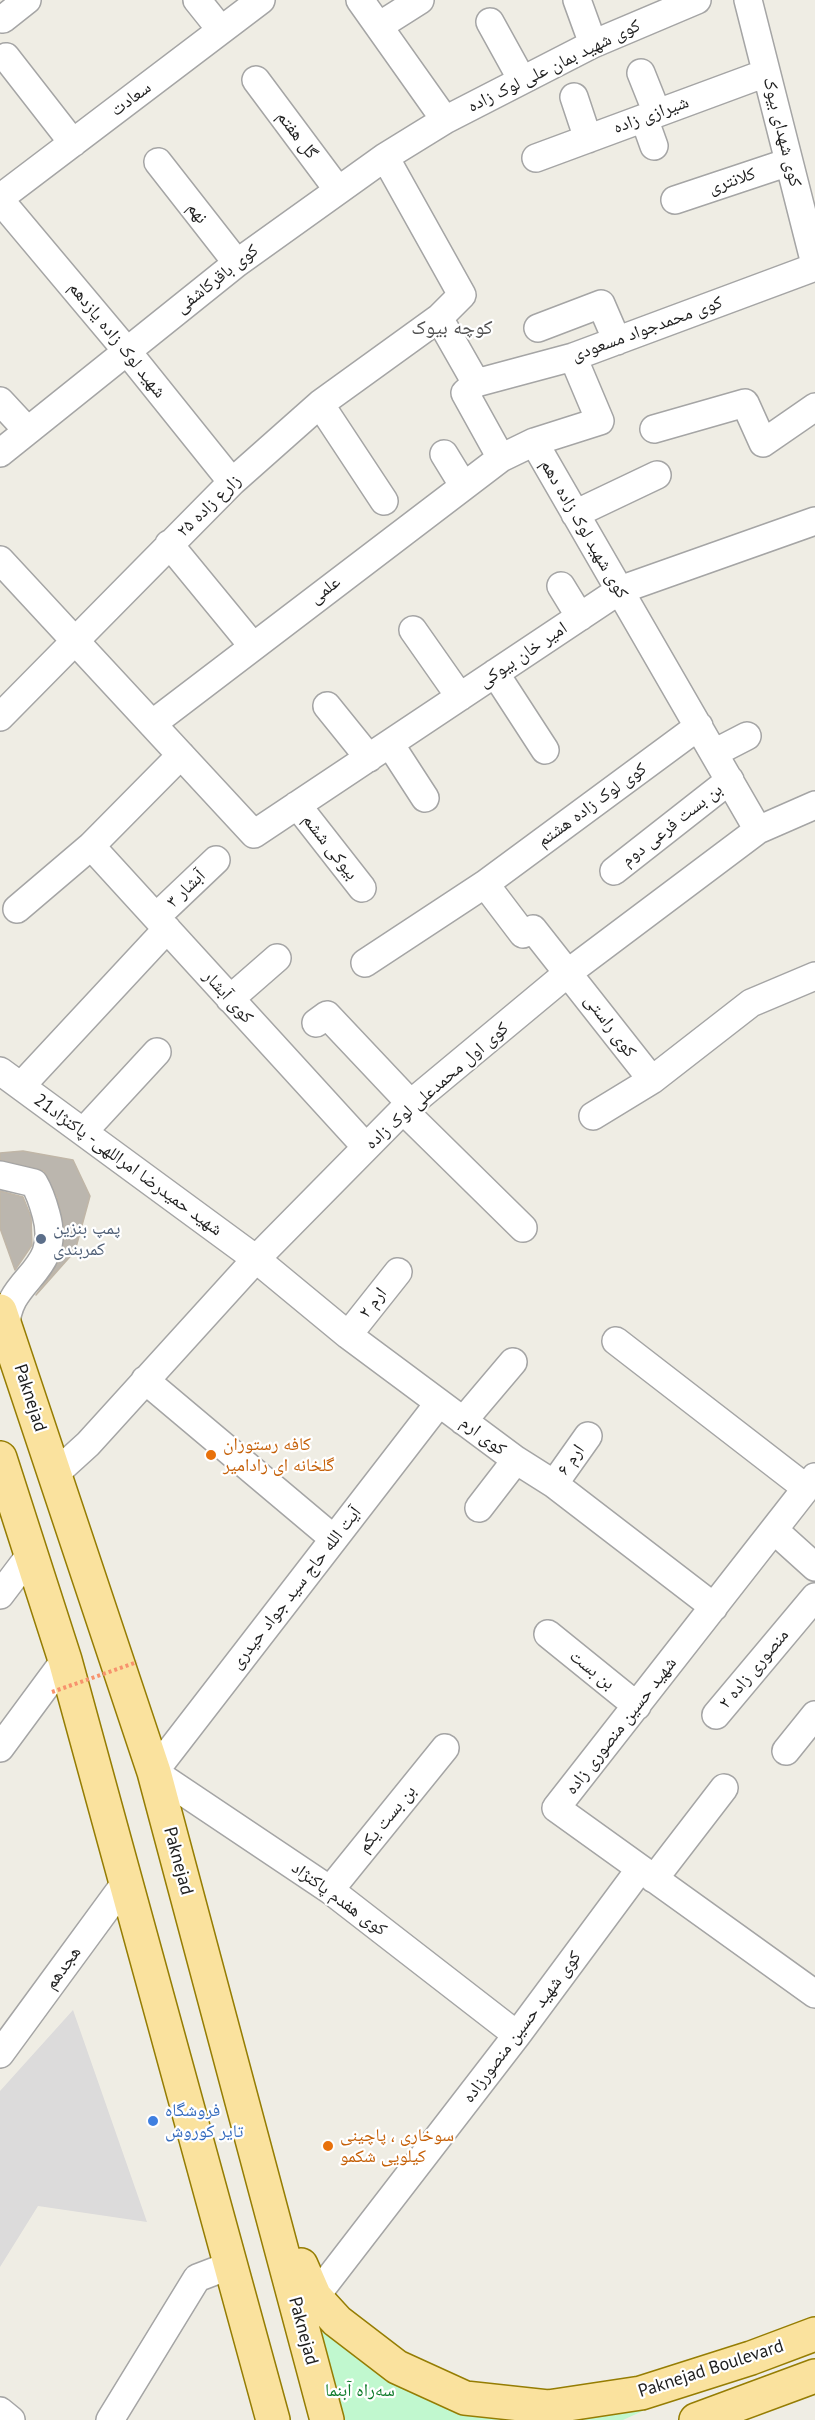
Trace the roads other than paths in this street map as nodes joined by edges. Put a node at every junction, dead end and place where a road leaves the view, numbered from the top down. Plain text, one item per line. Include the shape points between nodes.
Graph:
1 (27, 0) edge
2 (197, 0) edge
3 (261, 0) edge
4 (360, 0) edge
5 (420, 0) edge
6 (577, 0) edge
7 (697, 0) edge
8 (748, 0) edge
9 (3, 19) dead end
10 (490, 22) dead end
11 (379, 26) junction
12 (221, 30) junction
13 (593, 44) junction
14 (6, 57) dead end
15 (641, 73) dead end
16 (766, 73) junction
17 (256, 80) dead end
18 (522, 80) junction
19 (574, 97) dead end
20 (651, 116) junction
21 (445, 120) junction
22 (588, 139) junction
23 (73, 143) junction
24 (654, 146) dead end
25 (385, 157) junction
26 (536, 158) dead end
27 (158, 162) dead end
28 (789, 162) junction
29 (338, 190) junction
30 (807, 197) edge
31 (0, 199) edge
32 (675, 200) dead end
33 (237, 263) junction
34 (815, 266) edge
35 (439, 318) junction
36 (538, 328) dead end
37 (617, 341) junction
38 (126, 350) junction
39 (573, 357) junction
40 (476, 383) junction
41 (0, 401) edge
42 (320, 404) junction
43 (815, 407) edge
44 (654, 429) dead end
45 (27, 430) junction
46 (534, 442) junction
47 (0, 453) edge
48 (444, 454) dead end
49 (501, 458) junction
50 (657, 475) dead end
51 (232, 482) junction
52 (464, 485) junction
53 (384, 501) dead end
54 (575, 514) junction
55 (815, 521) edge
56 (170, 544) junction
57 (0, 560) edge
58 (561, 586) dead end
59 (620, 590) junction
60 (580, 617) junction
61 (413, 630) dead end
62 (74, 640) junction
63 (252, 645) junction
64 (495, 673) junction
65 (460, 697) junction
66 (327, 706) dead end
67 (0, 717) edge
68 (152, 724) junction
69 (699, 726) junction
70 (747, 736) dead end
71 (545, 750) dead end
72 (379, 751) junction
73 (714, 753) junction
74 (181, 755) junction
75 (730, 780) junction
76 (425, 798) dead end
77 (297, 805) junction
78 (815, 805) edge
79 (758, 830) junction
80 (91, 846) junction
81 (216, 860) dead end
82 (614, 871) dead end
83 (485, 884) junction
84 (362, 888) dead end
85 (17, 909) dead end
86 (161, 923) junction
87 (277, 958) dead end
88 (365, 963) dead end
89 (569, 972) junction
90 (815, 976) edge
91 (230, 999) junction
92 (315, 1023) dead end
93 (158, 1052) dead end
94 (10, 1079) edge
95 (652, 1080) junction
96 (407, 1107) junction
97 (593, 1116) dead end
98 (84, 1131) junction
99 (366, 1148) junction
100 (0, 1174) edge
101 (523, 1228) dead end
102 (256, 1260) junction
103 (398, 1272) dead end
104 (3, 1319) edge
105 (348, 1335) junction
106 (616, 1341) dead end
107 (513, 1362) dead end
108 (145, 1380) junction
109 (440, 1403) junction
110 (463, 1421) junction
111 (588, 1436) dead end
112 (0, 1458) edge
113 (516, 1460) junction
114 (55, 1474) junction
115 (811, 1482) edge
116 (554, 1484) junction
117 (479, 1508) dead end
118 (774, 1530) junction
119 (334, 1539) junction
120 (31, 1554) junction
121 (815, 1567) edge
122 (0, 1595) edge
123 (815, 1597) edge
124 (714, 1607) junction
125 (548, 1635) dead end
126 (65, 1660) junction
127 (637, 1706) junction
128 (716, 1715) dead end
129 (815, 1715) edge
130 (0, 1748) edge
131 (445, 1748) dead end
132 (786, 1751) dead end
133 (154, 1772) junction
134 (724, 1788) dead end
135 (647, 1874) junction
136 (126, 1882) junction
137 (330, 1890) junction
138 (815, 1994) edge
139 (517, 2035) junction
140 (0, 2054) edge
141 (259, 2166) junction
142 (231, 2265) junction
143 (315, 2298) junction
144 (815, 2334) edge
145 (751, 2358) junction
146 (798, 2388) edge
147 (0, 2411) edge
148 (266, 2415) edge
149 (11, 2420) edge
150 (110, 2420) edge
151 (327, 2420) edge
152 (696, 2420) edge

1 - 9 street
2 - 12 street
3 - 12 street, سعادت
4 - 11 street
5 - 11 street
6 - 13 street
7 - 13 street, کوی شهید بمان علی لوک زاده
8 - 16 street, کوی شهدای بیوک
10 - 18 street
11 - 21 street
12 - 23 street, سعادت
13 - 18 street, کوی شهید بمان علی لوک زاده
14 - 23 street
15 - 20 street
16 - 20 street, شیرازی زاده
16 - 28 street, کوی شهدای بیوک
17 - 29 street, گل هفتم
18 - 21 street, کوی شهید بمان علی لوک زاده
19 - 22 street
20 - 22 street, شیرازی زاده
20 - 24 street
21 - 25 street, کوی باقرکاشفی
22 - 26 street, شیرازی زاده
23 - 31 street, سعادت
25 - 29 street, کوی باقرکاشفی
25 - 35 street via 462,295
27 - 33 street, نهم
28 - 30 street, کوی شهدای بیوک
28 - 32 street, کلانتری
29 - 33 street, کوی باقرکاشفی
30 - 34 street, کوی شهدای بیوک
31 - 38 street, شهید لوک زاده یازدهم
33 - 38 street, کوی باقرکاشفی
34 - 37 street, کوی محمدجواد مسعودی
35 - 40 street
35 - 42 street, زارع زاده ۲۵
36 - 37 street via 601,304
37 - 39 street, کوی محمدجواد مسعودی
38 - 45 street, کوی باقرکاشفی
38 - 51 street, شهید لوک زاده یازدهم
39 - 40 street, کوی محمدجواد مسعودی
39 - 46 street via 600,422
40 - 49 street via 465,393
41 - 45 street
42 - 51 street, زارع زاده ۲۵
42 - 53 street
43 - 44 street via 764,443 745,403
45 - 47 street, کوی باقرکاشفی
46 - 49 street, کوی شهید لوک زاده دهم
46 - 54 street, کوی شهید لوک زاده دهم
48 - 52 street
49 - 52 street, علمی
50 - 54 street
51 - 56 street, زارع زاده ۲۵
52 - 63 street, علمی
54 - 59 street, کوی شهید لوک زاده دهم
55 - 59 street, امیر خان بیوکی
56 - 62 street, زارع زاده ۲۵
56 - 63 street
57 - 62 street
58 - 60 street
59 - 60 street, امیر خان بیوکی
59 - 69 street, کوی شهید لوک زاده دهم
60 - 64 street, امیر خان بیوکی
61 - 65 street
62 - 67 street, زارع زاده ۲۵
62 - 68 street
63 - 68 street, علمی
64 - 65 street, امیر خان بیوکی
64 - 71 street
65 - 72 street, امیر خان بیوکی
66 - 72 street
68 - 74 street
69 - 73 street, کوی شهید لوک زاده دهم
69 - 83 street, کوی لوک زاده هشتم
70 - 73 street
72 - 76 street
72 - 77 street, امیر خان بیوکی
73 - 75 street, کوی شهید لوک زاده دهم
74 - 77 street, امیر خان بیوکی via 254,834
74 - 80 street
75 - 79 street, کوی شهید لوک زاده دهم
75 - 82 street, بن بست فرعی دوم
77 - 84 street, بیوکی ششم
78 - 79 street, کوی اول محمدعلی لوک زاده
79 - 89 street, کوی اول محمدعلی لوک زاده
80 - 85 street
80 - 86 street, کوی آبشار
81 - 86 street, آبشار ۳
83 - 88 street, کوی لوک زاده هشتم
83 - 89 street via 523,934 533,929
86 - 91 street, کوی آبشار
86 - 94 street, آبشار ۳
87 - 91 street
89 - 95 street, کوی راستی
89 - 96 street, کوی اول محمدعلی لوک زاده
90 - 95 street via 751,1003
91 - 99 street, کوی آبشار
92 - 96 street via 327,1015
93 - 98 street
94 - 98 street, شهید حمیدرضا امراللهی- پاکنژاد21
95 - 97 street
96 - 99 street, کوی اول محمدعلی لوک زاده
96 - 101 street
98 - 102 street, شهید حمیدرضا امراللهی- پاکنژاد21
99 - 102 street, کوی اول محمدعلی لوک زاده
100 - 104 street via 34,1183 51,1239 42,1263
102 - 105 street, کوی ارم
102 - 108 street, کوی اول محمدعلی لوک زاده
103 - 105 street, ارم ۲
104 - 114 main road, Paknejad
105 - 109 street, کوی ارم
106 - 115 street
107 - 110 street
108 - 114 street, کوی اول محمدعلی لوک زاده via 88,1444
108 - 119 street
109 - 110 street, کوی ارم
109 - 119 street, آیت الله حاج سید جواد حیدری
110 - 113 street, کوی ارم
111 - 116 street, ارم ۶
112 - 120 main road
113 - 116 street, کوی ارم
113 - 117 street
114 - 133 main road, Paknejad
115 - 118 street, شهید حسین منصوری زاده
116 - 124 street, کوی ارم
118 - 121 street
118 - 124 street, شهید حسین منصوری زاده
119 - 133 street, آیت الله حاج سید جواد حیدری
120 - 122 street
120 - 126 main road
123 - 128 street, منصوری زاده ۲
124 - 127 street, شهید حسین منصوری زاده
125 - 127 street, بن بست
126 - 130 street
126 - 136 main road
127 - 135 street, شهید حسین منصوری زاده via 556,1808
129 - 132 street
131 - 137 street, بن بست یکم
133 - 137 street, کوی هفدم پاکنژاد
133 - 141 main road, Paknejad
134 - 135 street, کوی شهید حسین منصورزاده
135 - 138 street, شهید حسین منصوری زاده
135 - 139 street, کوی شهید حسین منصورزاده
136 - 140 street, هجدهم
136 - 142 main road
137 - 139 street, کوی هفدم پاکنژاد
139 - 143 street, کوی شهید حسین منصورزاده
141 - 143 main road, Paknejad Boulevard
141 - 151 main road, Paknejad
142 - 148 main road
142 - 150 street via 197,2278
143 - 145 main road, Paknejad Boulevard via 337,2321 397,2367 465,2398 548,2407 641,2393
144 - 145 main road, Paknejad Boulevard
145 - 146 main road
146 - 152 main road
147 - 149 street

